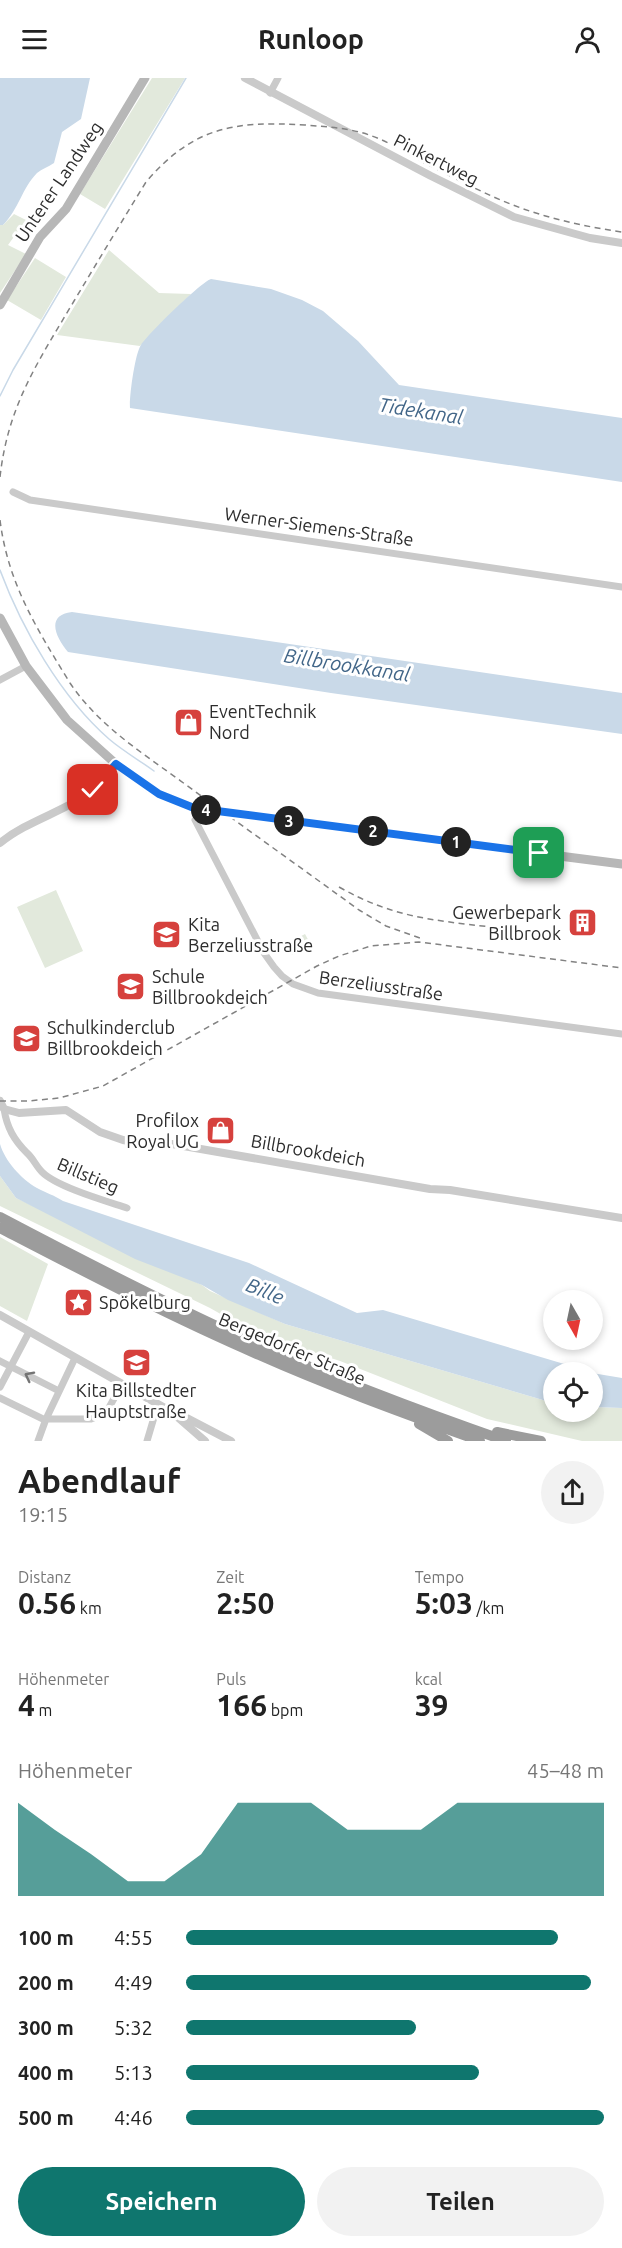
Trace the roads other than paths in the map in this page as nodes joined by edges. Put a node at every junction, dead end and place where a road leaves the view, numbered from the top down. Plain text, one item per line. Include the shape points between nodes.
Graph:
1 (146, 78) edge
2 (245, 78) edge
3 (278, 78) edge
4 (270, 93) junction
5 (622, 243) edge
6 (0, 304) edge
7 (13, 492) dead end
8 (622, 587) edge
9 (0, 618) edge
10 (26, 666) junction
11 (0, 680) edge
12 (116, 764) junction
13 (195, 820) dead end
14 (0, 843) edge
15 (622, 864) edge
16 (622, 1034) edge
17 (2, 1105) edge
18 (127, 1208) dead end
19 (0, 1217) edge
20 (622, 1218) edge
21 (0, 1228) edge
22 (0, 1316) edge
23 (29, 1332) junction
24 (75, 1358) junction
25 (0, 1361) edge
26 (11, 1367) junction
27 (122, 1384) junction
28 (0, 1387) edge
29 (59, 1391) junction
30 (0, 1398) edge
31 (158, 1404) junction
32 (392, 1409) junction
33 (172, 1412) junction
34 (46, 1419) junction
35 (448, 1420) junction
36 (199, 1424) junction
37 (189, 1429) junction
38 (38, 1441) edge
39 (147, 1441) edge
40 (192, 1441) edge
41 (202, 1441) edge
42 (216, 1441) edge
43 (231, 1441) edge
44 (448, 1441) edge
45 (480, 1441) edge
46 (506, 1441) edge
47 (541, 1441) edge

1 - 6 main road, Unterer Landweg via 66,209 40,237
2 - 4 street, Pinkertweg
3 - 4 street
4 - 5 street, Pinkertweg via 514,217
7 - 8 street, Werner-Siemens-Straße via 30,500
9 - 10 main road
10 - 11 street
10 - 12 main road via 67,720
12 - 14 street via 88,793
12 - 15 main road via 159,794 194,808
13 - 16 street, Berzeliusstraße via 264,953 293,984 318,993
17 - 18 street, Billstieg via 17,1144 42,1173 88,1196
17 - 20 street, Billbrookdeich via 19,1113 66,1110 100,1132 123,1140 172,1144
19 - 35 highway, Bergedorfer Straße via 203,1320
21 - 32 highway, Bergedorfer Straße via 220,1338
22 - 23 street
23 - 24 street
23 - 26 street
24 - 27 street
24 - 29 street
25 - 26 street
26 - 28 street
29 -> 26 street
27 - 31 street
27 - 34 street via 110,1409 102,1416
29 - 34 street
30 - 34 street
31 - 33 street
31 - 39 street
32 - 44 highway
32 - 45 highway, Bergedorfer Straße
33 - 36 street
33 - 37 street
34 - 38 street
35 - 46 highway
35 - 47 highway
36 - 41 street
36 - 43 street
37 - 40 street
37 - 41 street
41 - 42 street

